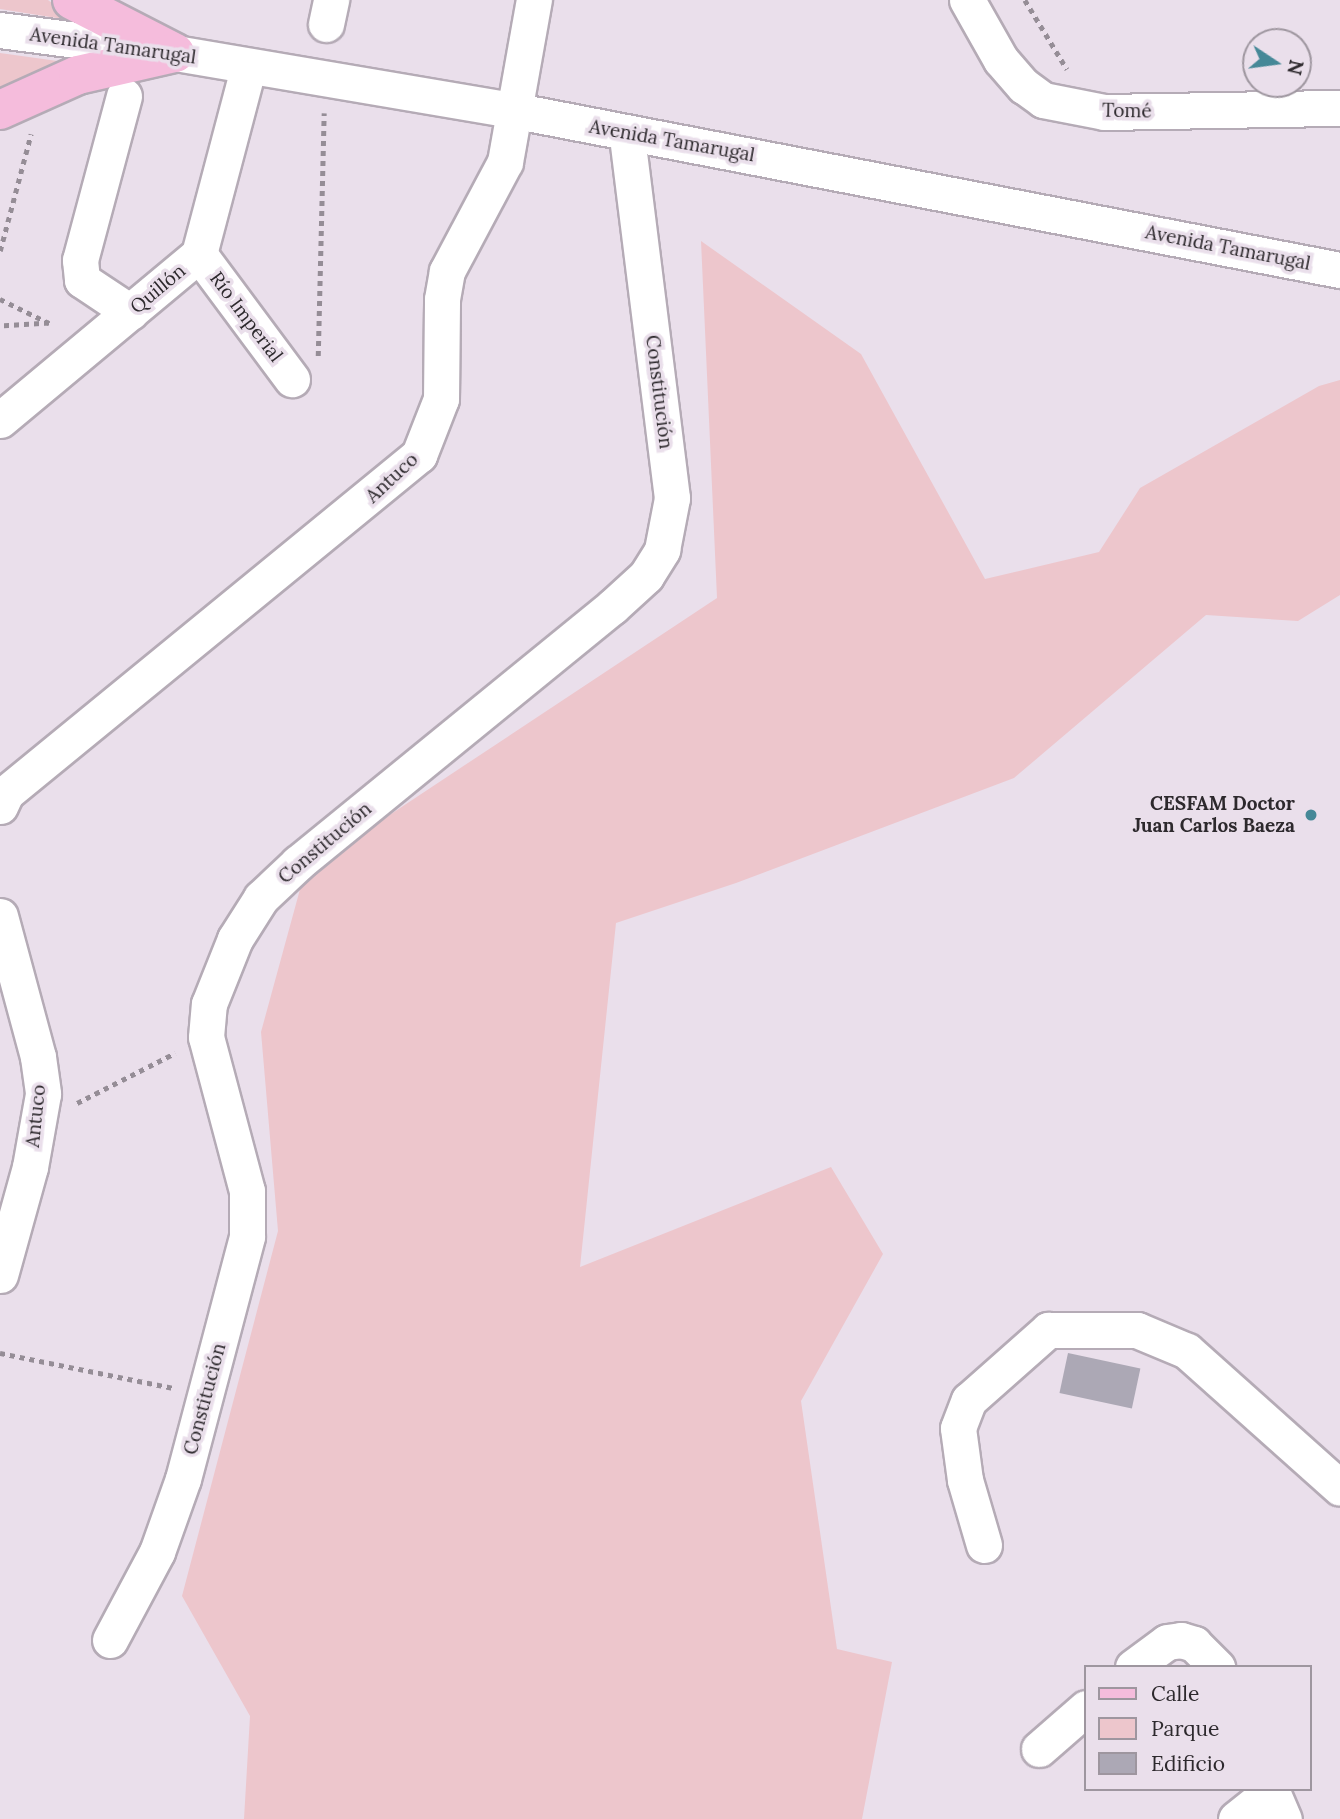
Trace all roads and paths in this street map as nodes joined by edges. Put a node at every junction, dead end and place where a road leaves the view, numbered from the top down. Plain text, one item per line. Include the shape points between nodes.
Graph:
1 (72, 0) edge
2 (534, 0) edge
3 (967, 0) edge
4 (1025, 0) edge
5 (0, 30) edge
6 (175, 53) junction
7 (1060, 61) dead end
8 (248, 68) junction
9 (325, 78) junction
10 (42, 89) junction
11 (124, 96) dead end
12 (1340, 108) edge
13 (0, 110) edge
14 (512, 110) junction
15 (627, 135) junction
16 (0, 251) edge
17 (199, 254) junction
18 (1340, 270) edge
19 (0, 299) edge
20 (130, 312) junction
21 (0, 326) edge
22 (305, 372) joint
23 (0, 420) edge
24 (0, 806) edge
25 (0, 916) edge
26 (206, 1037) junction
27 (39, 1123) junction
28 (0, 1275) edge
29 (0, 1353) edge
30 (206, 1394) junction
31 (1340, 1488) edge
32 (984, 1545) dead end
33 (110, 1640) dead end
34 (1136, 1665) edge
35 (1215, 1665) edge
36 (1084, 1710) edge
37 (1039, 1749) dead end
38 (1276, 1800) edge
39 (1236, 1819) edge

1 - 6 main road
2 - 14 street, Antuco
3 - 12 street, Tomé via 1001,60 1024,86 1056,103 1104,112
4 - 7 path
5 - 6 street, Avenida Tamarugal
6 - 8 street, Avenida Tamarugal
6 - 10 main road via 78,75
8 - 9 street, Avenida Tamarugal
8 - 17 street, Quillón
9 - 14 street, Avenida Tamarugal
9 - 22 path
10 - 13 main road
10 - 16 path
11 - 20 street via 80,260 82,280
14 - 15 street, Avenida Tamarugal
14 - 24 street, Antuco via 505,162 447,271 442,299 441,399 419,454 6,793
15 - 18 street, Avenida Tamarugal via 896,181
15 - 26 street, Constitución via 672,498 662,550 646,576 612,607 261,898 217,979
17 - 20 street, Quillón
17 - 22 street, Río Imperial
19 - 21 path via 49,323
20 - 23 street, Quillón
25 - 27 street, Antuco via 38,1056 43,1094
26 - 27 path
26 - 30 street, Constitución via 247,1191 239,1276
27 - 28 street, Antuco
29 - 30 path
30 - 33 street, Constitución via 157,1552
31 - 32 street via 1186,1351 1137,1329 1048,1330 969,1400 958,1428 965,1480
34 - 35 street via 1167,1642 1181,1640 1194,1644
36 - 37 street
38 - 39 street

